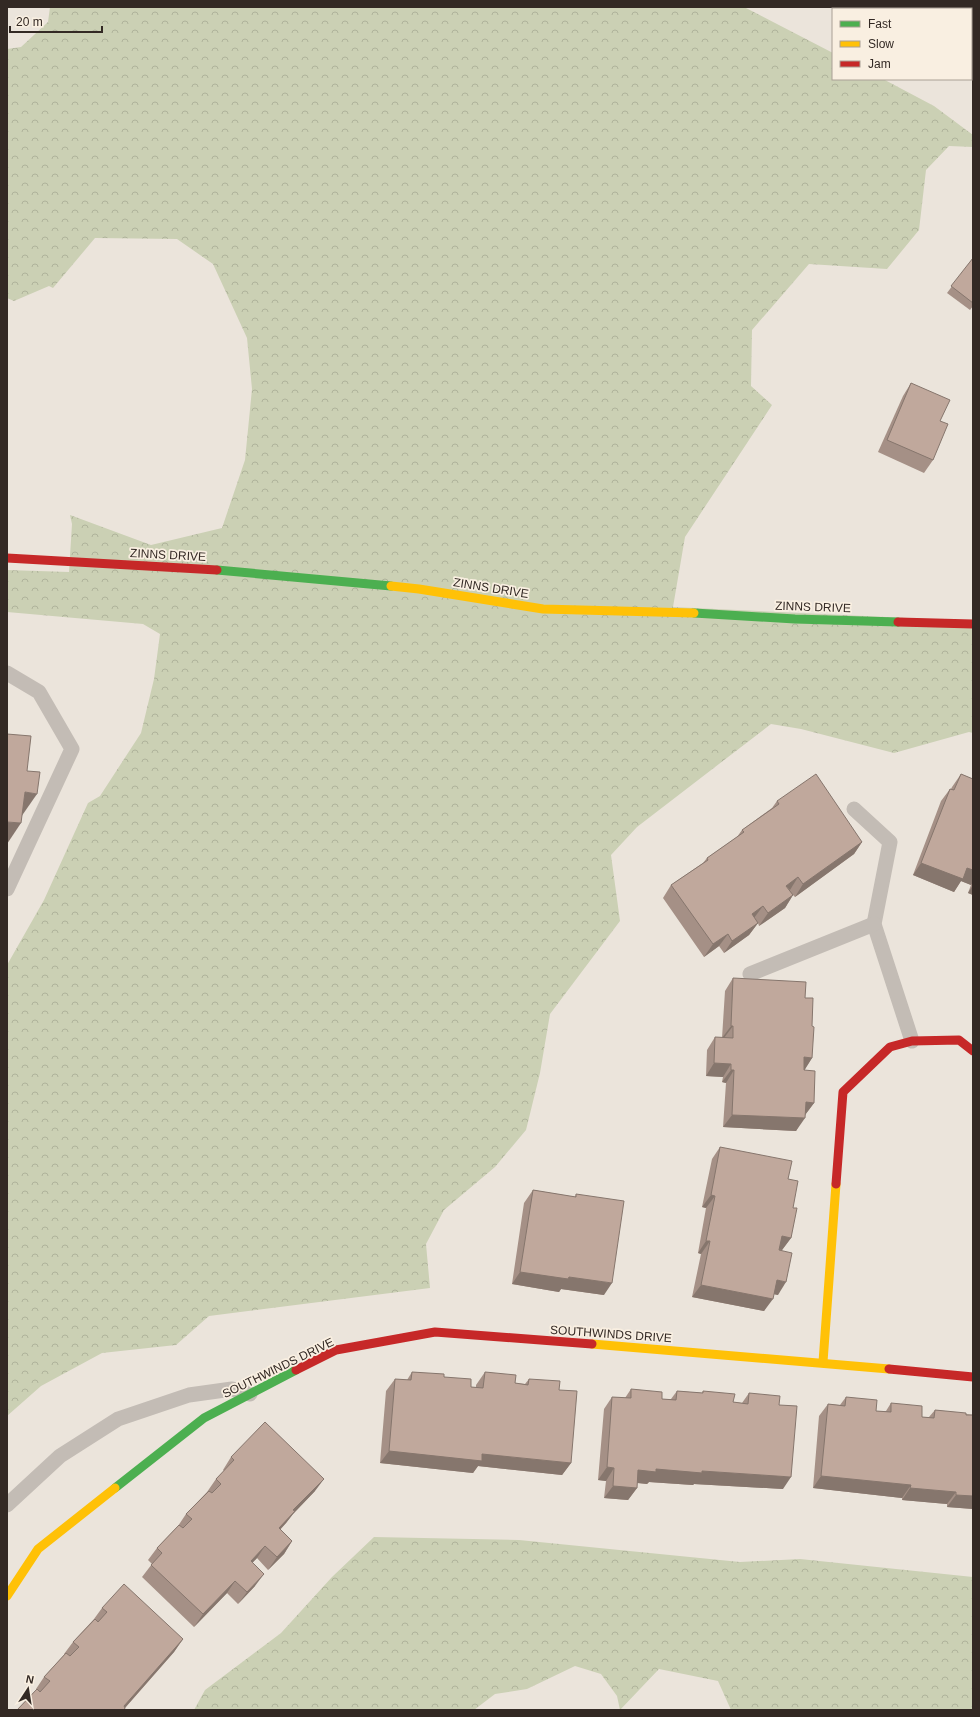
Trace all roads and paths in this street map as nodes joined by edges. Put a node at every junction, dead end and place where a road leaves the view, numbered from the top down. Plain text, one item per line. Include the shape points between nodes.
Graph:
1 (7, 558) edge
2 (973, 624) edge
3 (7, 673) edge
4 (854, 809) dead end
5 (7, 889) edge
6 (874, 924) junction
7 (750, 974) dead end
8 (912, 1041) junction
9 (973, 1051) edge
10 (823, 1362) junction
11 (973, 1377) edge
12 (250, 1394) junction
13 (7, 1505) edge
14 (7, 1596) edge

1 - 2 street, ZINNS DRIVE via 234,571 419,589 544,609
3 - 5 lane via 39,692 72,749
4 - 6 lane via 890,842
6 - 7 lane
6 - 8 lane
8 - 9 street via 960,1040
8 - 10 street via 890,1047 843,1092
10 - 11 street, SOUTHWINDS DRIVE
10 - 12 street, SOUTHWINDS DRIVE via 435,1332 336,1350
12 - 13 lane via 232,1389 189,1396 118,1419 60,1456
12 - 14 street, SOUTHWINDS DRIVE via 204,1418 38,1549

